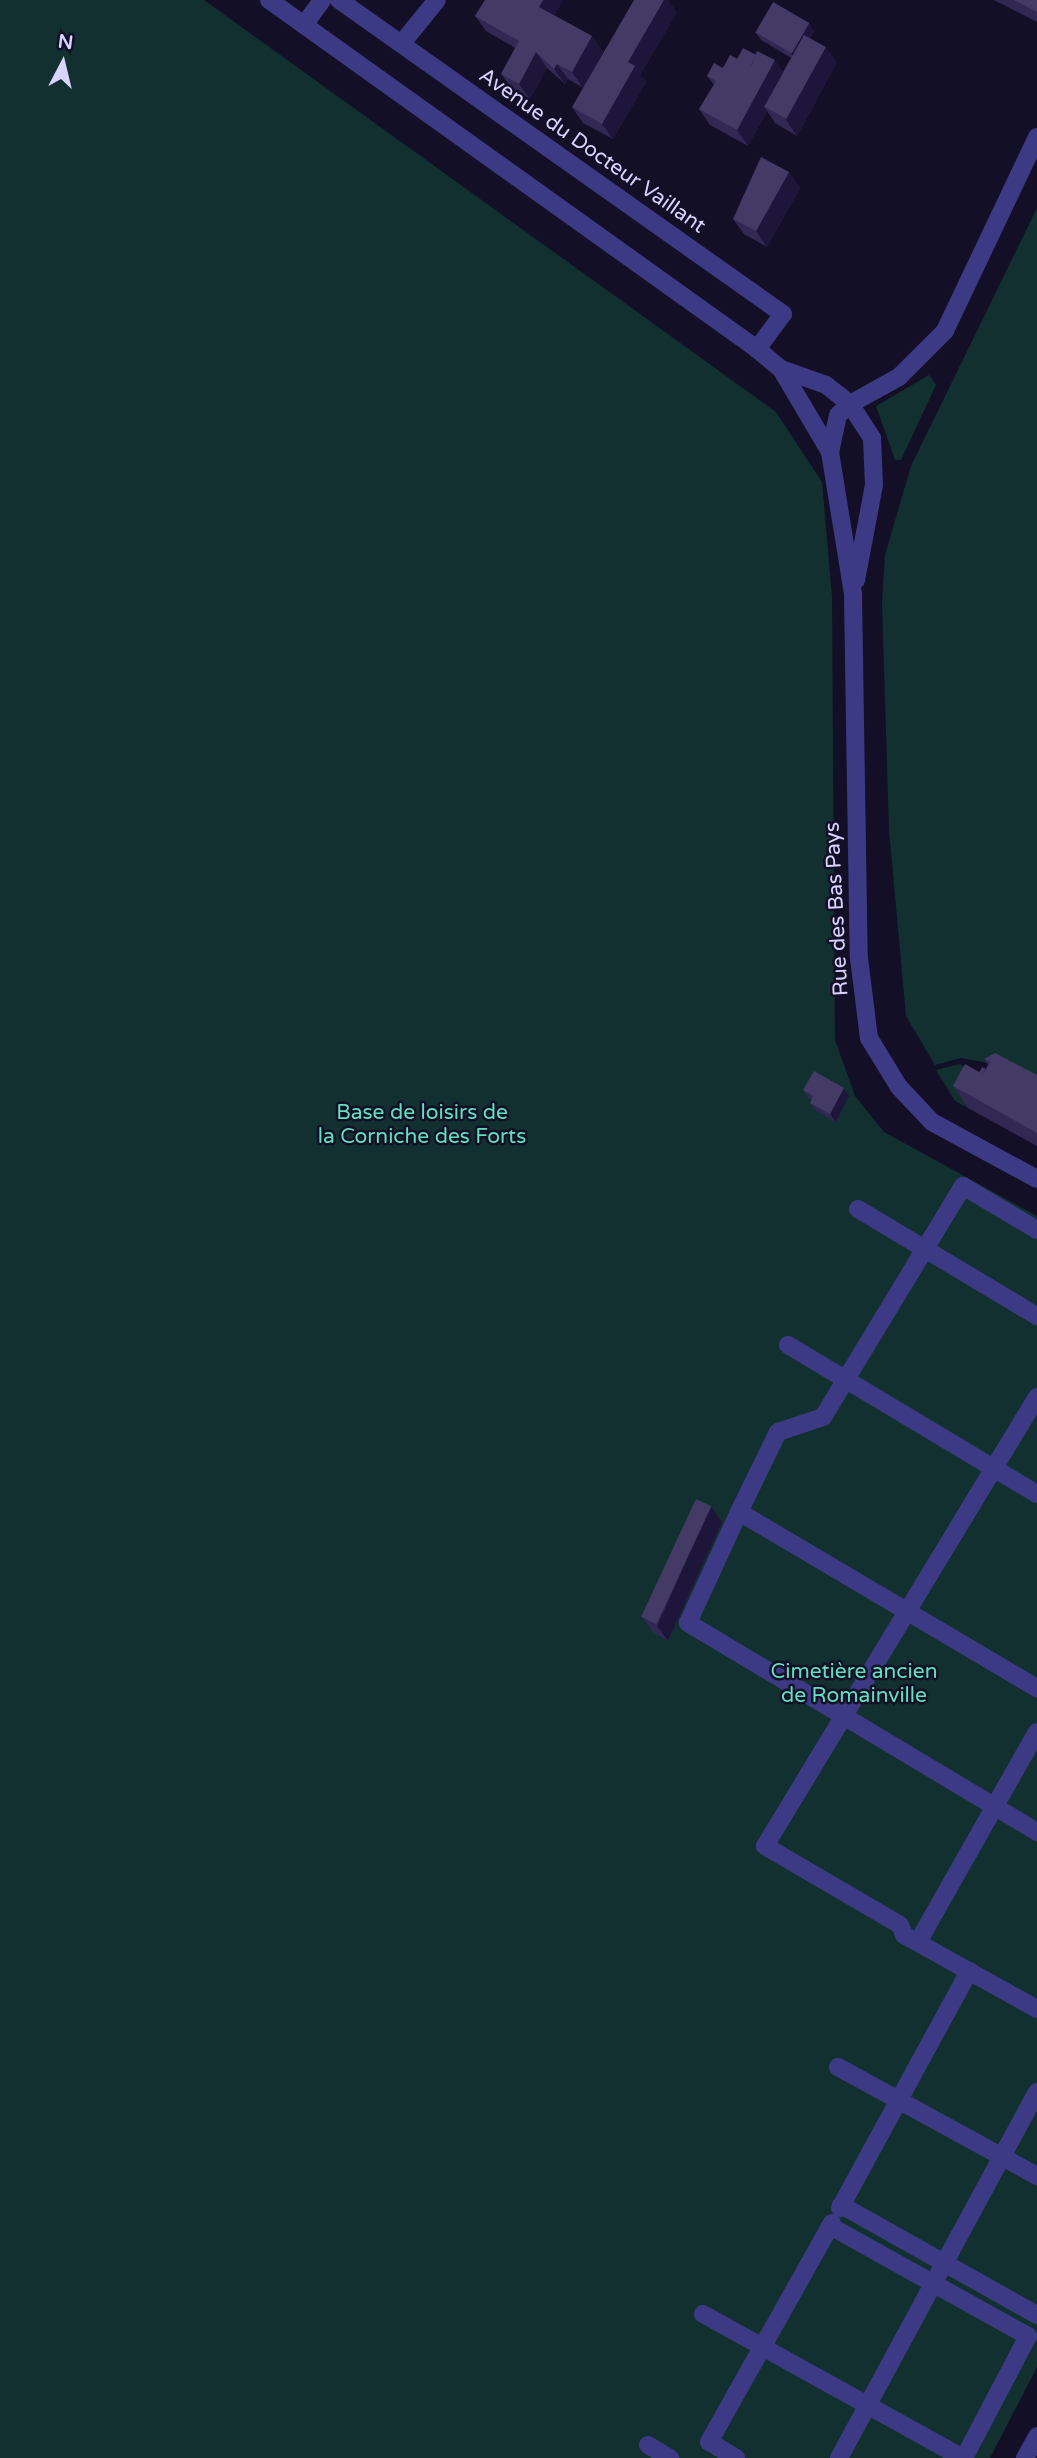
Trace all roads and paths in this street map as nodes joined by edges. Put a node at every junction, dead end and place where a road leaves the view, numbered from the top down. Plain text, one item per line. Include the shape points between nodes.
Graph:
1 (269, 0) edge
2 (321, 0) edge
3 (339, 0) edge
4 (437, 0) edge
5 (304, 24) junction
6 (402, 43) junction
7 (1037, 136) edge
8 (757, 349) junction
9 (781, 369) junction
10 (850, 404) junction
11 (830, 452) junction
12 (853, 594) junction
13 (1037, 1179) edge
14 (858, 1209) dead end
15 (1037, 1230) edge
16 (925, 1249) junction
17 (1037, 1316) edge
18 (788, 1345) dead end
19 (846, 1379) junction
20 (1037, 1397) edge
21 (995, 1468) junction
22 (1037, 1494) edge
23 (739, 1512) junction
24 (909, 1610) junction
25 (1037, 1688) edge
26 (844, 1714) junction
27 (1037, 1732) edge
28 (993, 1806) junction
29 (1037, 1832) edge
30 (918, 1942) junction
31 (969, 1971) junction
32 (1037, 2008) edge
33 (838, 2067) dead end
34 (1037, 2092) edge
35 (899, 2101) junction
36 (1002, 2157) junction
37 (1037, 2176) edge
38 (835, 2216) junction
39 (943, 2262) junction
40 (932, 2283) junction
41 (703, 2314) dead end
42 (1037, 2315) edge
43 (764, 2347) junction
44 (869, 2406) junction
45 (1037, 2436) edge
46 (648, 2445) dead end
47 (670, 2458) edge
48 (736, 2458) edge
49 (839, 2458) edge
50 (964, 2458) edge
51 (1025, 2458) edge

1 - 5 street
2 - 5 street
3 - 6 street, Avenue du Docteur Vaillant
4 - 6 street
5 - 8 street
6 - 8 street, Avenue du Docteur Vaillant via 783,314
7 - 10 street via 946,331 899,377
8 - 9 street
9 - 10 street via 826,385
9 - 11 street
10 - 11 street, Rue des Bas Pays via 838,415
10 - 12 street, Rue des Bas Pays via 872,438 873,474
11 - 12 street, Rue des Bas Pays
12 - 13 street, Rue des Bas Pays via 859,958 869,1038 899,1087 932,1122
14 - 16 street
15 - 16 street via 963,1186
16 - 17 street
16 - 19 street
18 - 19 street
19 - 21 street
19 - 23 street via 823,1417 778,1432
20 - 21 street
21 - 22 street
21 - 24 street
23 - 24 street
23 - 26 street via 688,1623
24 - 25 street
24 - 26 street
26 - 28 street
26 - 30 street via 765,1846 900,1925 904,1935
27 - 28 street
28 - 29 street
28 - 30 street
30 - 31 street
31 - 32 street
31 - 35 street
33 - 35 street
34 - 36 street
35 - 36 street
35 - 38 street
36 - 37 street
36 - 39 street
38 - 39 street
38 - 40 street
38 - 43 street
39 - 40 street
39 - 42 street
40 - 44 street
40 - 50 street via 1028,2336
41 - 43 street
43 - 44 street
43 - 48 street via 709,2442
44 - 49 street
44 - 50 street
45 - 51 street
46 - 47 street

